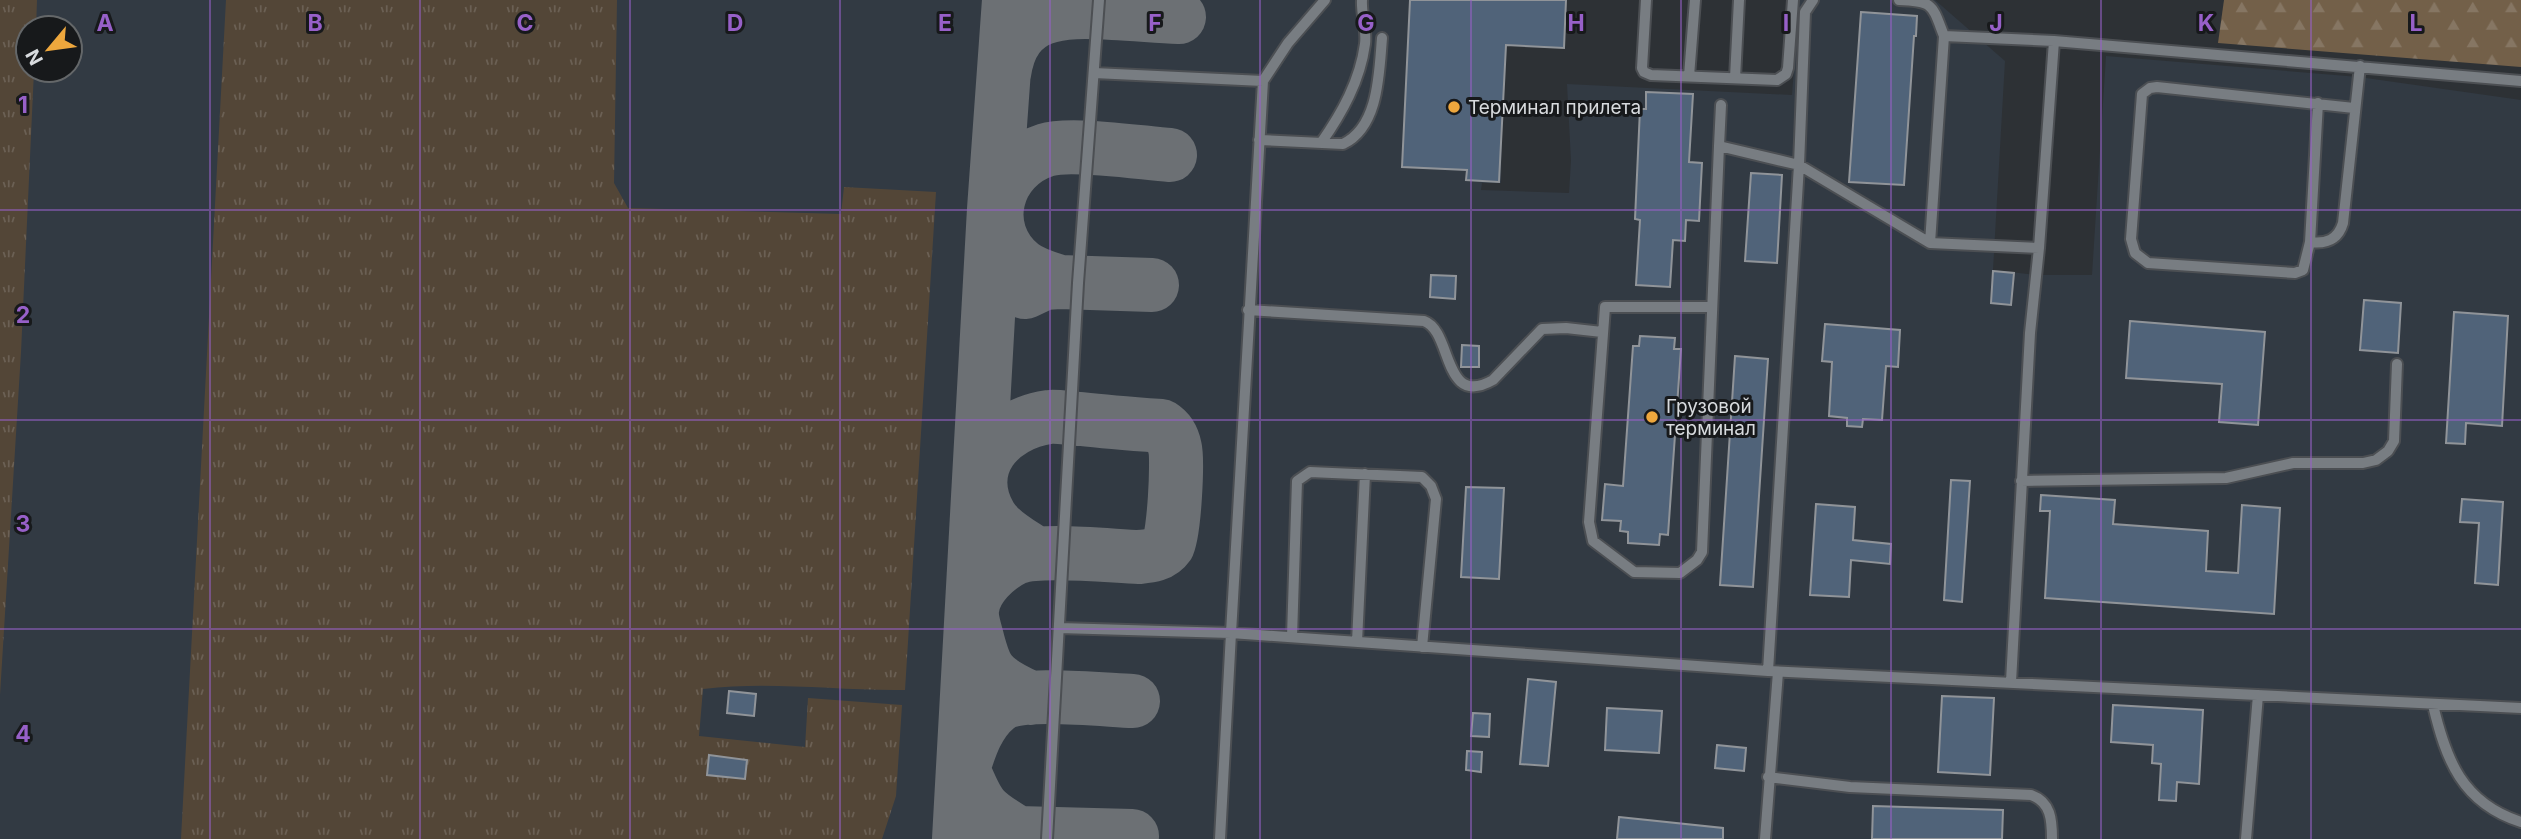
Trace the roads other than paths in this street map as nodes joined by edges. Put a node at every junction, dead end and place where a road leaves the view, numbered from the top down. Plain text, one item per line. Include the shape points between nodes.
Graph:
1 (1099, 0) edge
2 (1325, 0) edge
3 (1362, 0) edge
4 (1646, 0) edge
5 (1695, 0) edge
6 (1739, 0) edge
7 (1793, 0) edge
8 (1899, 0) edge
9 (1811, 1) edge
10 (1944, 36) junction
11 (1382, 38) dead end
12 (2054, 41) junction
13 (2360, 66) junction
14 (1094, 73) junction
15 (1689, 76) junction
16 (1735, 78) junction
17 (1262, 81) junction
18 (2521, 81) edge
19 (2318, 103) junction
20 (1721, 105) dead end
21 (2354, 108) junction
22 (1259, 140) junction
23 (1321, 143) junction
24 (1719, 146) junction
25 (1799, 165) junction
26 (2310, 242) junction
27 (1930, 243) junction
28 (2039, 248) junction
29 (1711, 307) junction
30 (1248, 310) junction
31 (1602, 332) junction
32 (2397, 364) dead end
33 (1365, 474) junction
34 (2021, 481) junction
35 (1059, 628) junction
36 (1231, 633) junction
37 (1292, 637) junction
38 (1357, 642) junction
39 (1422, 647) junction
40 (1773, 671) junction
41 (2011, 682) junction
42 (2258, 695) junction
43 (2433, 705) junction
44 (2521, 708) edge
45 (1768, 777) junction
46 (2521, 822) edge
47 (1047, 839) edge
48 (1220, 839) edge
49 (1765, 839) edge
50 (2052, 839) edge
51 (2246, 839) edge

1 - 14 lane
2 - 17 lane
3 - 23 lane via 1365,42 1354,84 1348,104
4 - 15 lane via 1644,72
5 - 15 lane
6 - 16 lane
7 - 16 lane via 1786,74 1777,80
8 - 10 lane via 1928,5
9 - 25 lane via 1805,12
10 - 12 lane
10 - 27 lane
11 - 23 lane via 1379,76 1363,130 1343,144
12 - 13 lane
12 - 28 lane
13 - 18 lane
13 - 21 lane
14 - 17 lane
14 - 35 lane via 1077,283
15 - 16 lane
17 - 22 lane
19 - 21 lane
19 - 26 lane
19 - 26 lane via 2157,87 2145,91 2141,94 2130,239 2135,253 2148,263 2295,273 2306,264
20 - 24 lane
21 - 26 lane via 2341,230 2330,241
22 - 23 lane
22 - 30 lane
24 - 25 lane
24 - 29 lane
25 - 27 lane
25 - 40 lane
27 - 28 lane
28 - 34 lane
29 - 31 lane via 1605,306
29 - 31 lane via 1704,541 1697,560 1680,573 1634,572 1598,546 1590,534
30 - 31 lane via 1432,324 1452,373 1463,383 1476,386 1493,380 1542,329
30 - 36 lane
32 - 34 lane via 2394,441 2376,460 2293,463 2226,478
33 - 37 lane via 1310,472 1297,481
33 - 38 lane
33 - 39 lane via 1422,477 1436,499
34 - 41 lane
35 - 36 lane
35 - 47 lane
36 - 37 lane
36 - 48 lane
37 - 38 lane
38 - 39 lane
39 - 40 lane
40 - 41 lane
40 - 45 lane
41 - 42 lane
42 - 43 lane
42 - 51 lane
43 - 44 lane
43 - 46 lane via 2454,770 2486,806
45 - 49 lane
45 - 50 lane via 1850,787 2031,795 2043,802 2053,818

